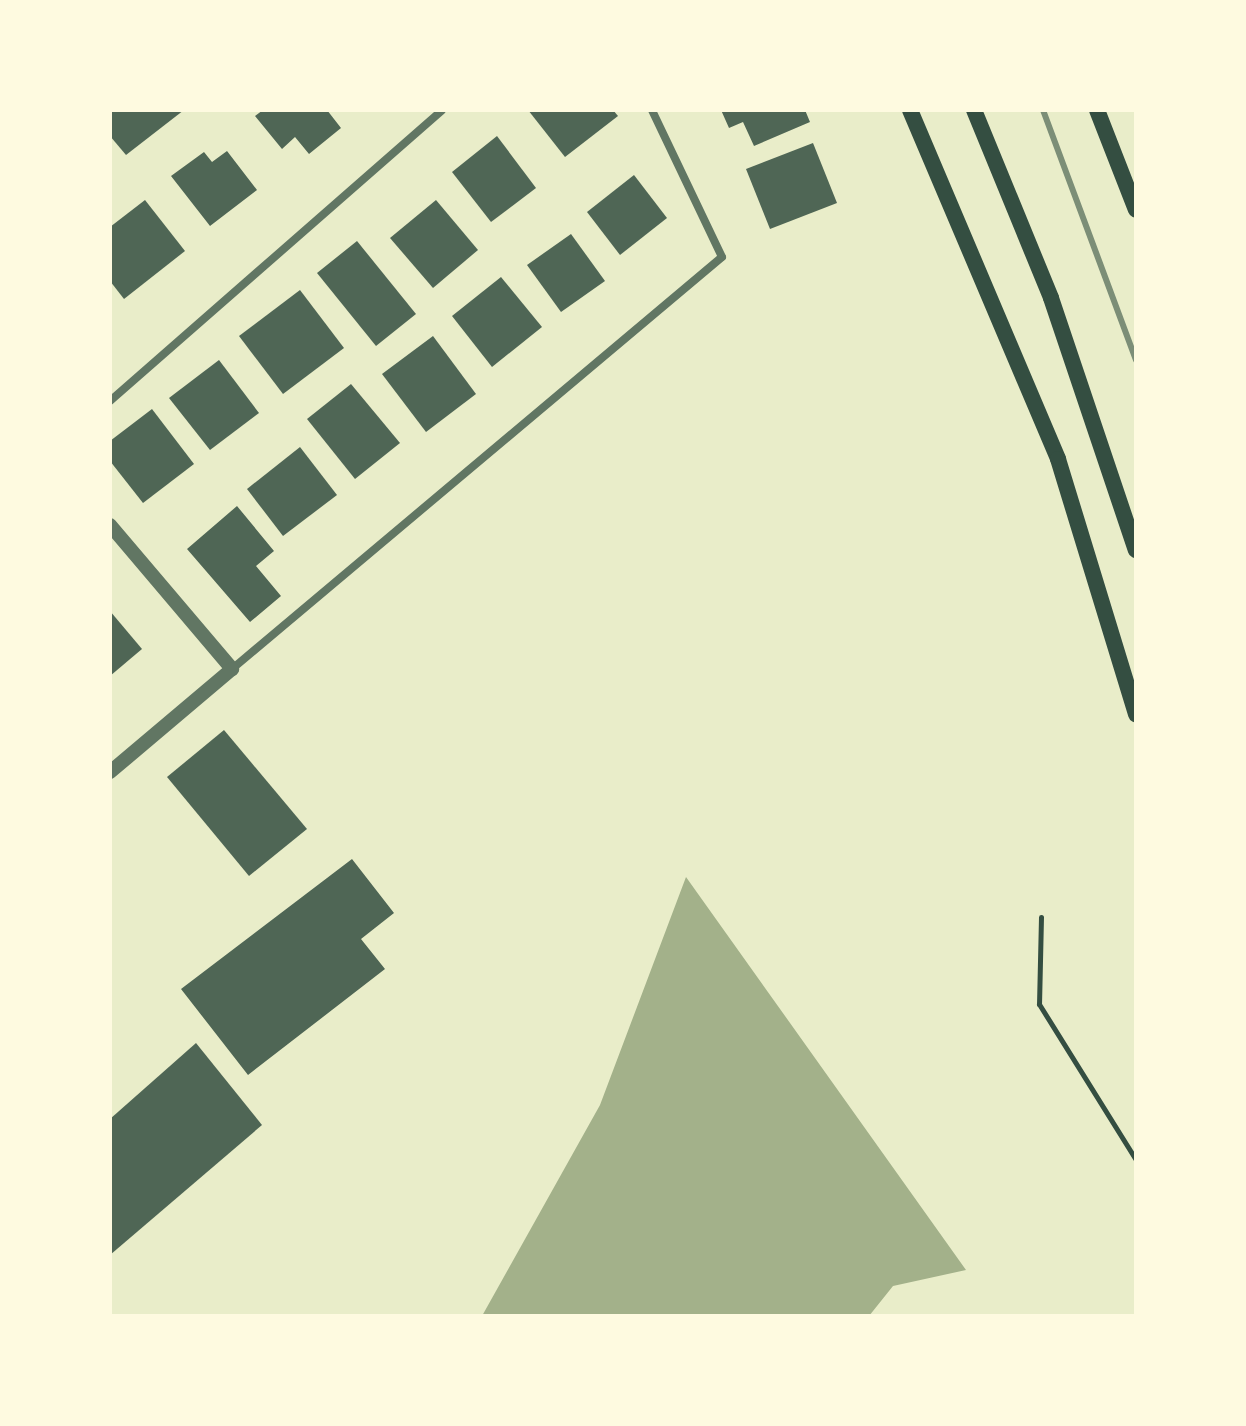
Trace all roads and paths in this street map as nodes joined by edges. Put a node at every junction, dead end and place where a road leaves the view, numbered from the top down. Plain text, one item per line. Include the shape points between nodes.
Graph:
1 (442, 110) edge
2 (652, 110) edge
3 (910, 110) edge
4 (974, 110) edge
5 (1097, 110) edge
6 (1136, 210) edge
7 (110, 401) edge
8 (110, 525) edge
9 (1136, 550) edge
10 (232, 669) junction
11 (1136, 714) edge
12 (110, 772) edge
13 (1041, 917) dead end
14 (1136, 1160) edge

1 - 7 street
2 - 10 street via 722,257
3 - 11 main road via 1058,459
4 - 9 main road via 1051,298
5 - 6 main road
8 - 10 street
10 - 12 street
13 - 14 path via 1039,1004

